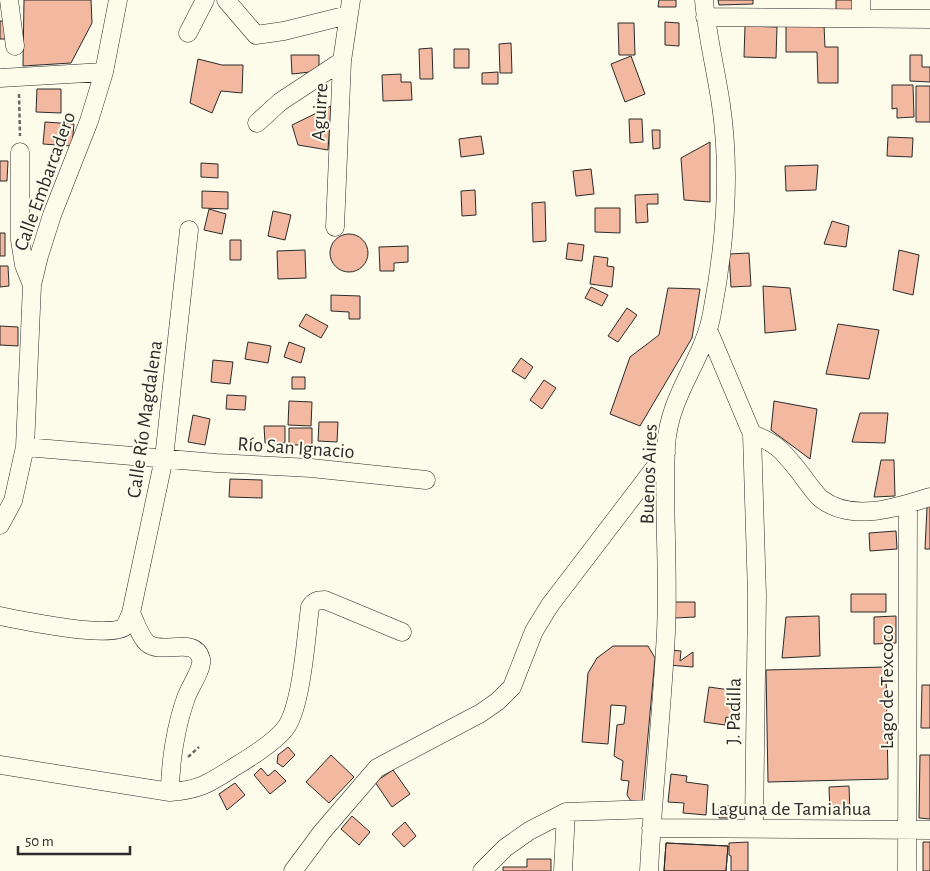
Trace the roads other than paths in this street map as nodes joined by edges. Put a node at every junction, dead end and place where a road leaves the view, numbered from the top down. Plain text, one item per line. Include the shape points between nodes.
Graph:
1 (9, 0) edge
2 (118, 0) edge
3 (206, 0) edge
4 (226, 0) edge
5 (861, 0) edge
6 (350, 8) edge
7 (704, 9) edge
8 (861, 18) junction
9 (930, 19) edge
10 (188, 33) dead end
11 (15, 46) dead end
12 (342, 61) junction
13 (104, 72) junction
14 (0, 78) edge
15 (257, 123) dead end
16 (20, 152) road end
17 (335, 227) dead end
18 (189, 230) dead end
19 (32, 285) junction
20 (709, 332) junction
21 (752, 434) junction
22 (25, 447) junction
23 (666, 453) junction
24 (164, 458) junction
25 (426, 480) dead end
26 (930, 497) edge
27 (908, 504) junction
28 (0, 525) edge
29 (131, 613) junction
30 (0, 616) edge
31 (402, 632) dead end
32 (0, 765) edge
33 (170, 792) junction
34 (652, 809) junction
35 (566, 812) junction
36 (651, 828) junction
37 (754, 828) junction
38 (906, 830) junction
39 (930, 830) edge
40 (293, 871) edge
41 (482, 871) edge
42 (563, 871) edge
43 (649, 871) edge
44 (907, 871) edge

1 - 11 street
2 - 13 street, Calle Embarcadero
3 - 10 street
4 - 6 street via 254,34 259,35 284,31
5 - 8 street
6 - 12 street, Aguirre
7 - 8 street
7 - 20 street, Buenos Aires via 721,104 726,169 720,262
8 - 9 street
12 - 15 street via 280,102
12 - 17 street, Aguirre
13 - 14 street
13 - 19 street, Calle Embarcadero via 89,122 39,256
16 - 19 street via 20,240 24,265
18 - 24 street, Calle Río Magdalena
19 - 22 street, Calle Embarcadero
20 - 21 street
20 - 23 street, Buenos Aires via 672,410
21 - 27 street via 775,444 820,497 835,506 878,511
21 - 37 street, J. Padilla via 757,595
22 - 24 street, Río San Ignacio
22 - 28 street, Calle Embarcadero via 13,500
23 - 34 street, Buenos Aires via 666,633
23 - 40 street via 550,605 534,631 512,687 481,712 377,768
24 - 25 street, Río San Ignacio
24 - 29 street, Calle Río Magdalena
26 - 27 street
27 - 38 street, Lago de Texcoco
29 - 30 street via 125,626 102,631
29 - 33 street via 148,644 192,647 201,658 180,717
31 - 33 street via 325,600 317,600 310,607 297,702 286,727 262,750 212,782 191,790
32 - 33 street
34 - 35 street
34 - 36 street, Buenos Aires
35 - 41 street via 504,848
35 - 42 street
36 - 37 street, Laguna de Tamiahua
36 - 43 street, Buenos Aires
37 - 38 street, Laguna de Tamiahua
38 - 39 street, Laguna de Tamiahua
38 - 44 street, Lago de Texcoco

